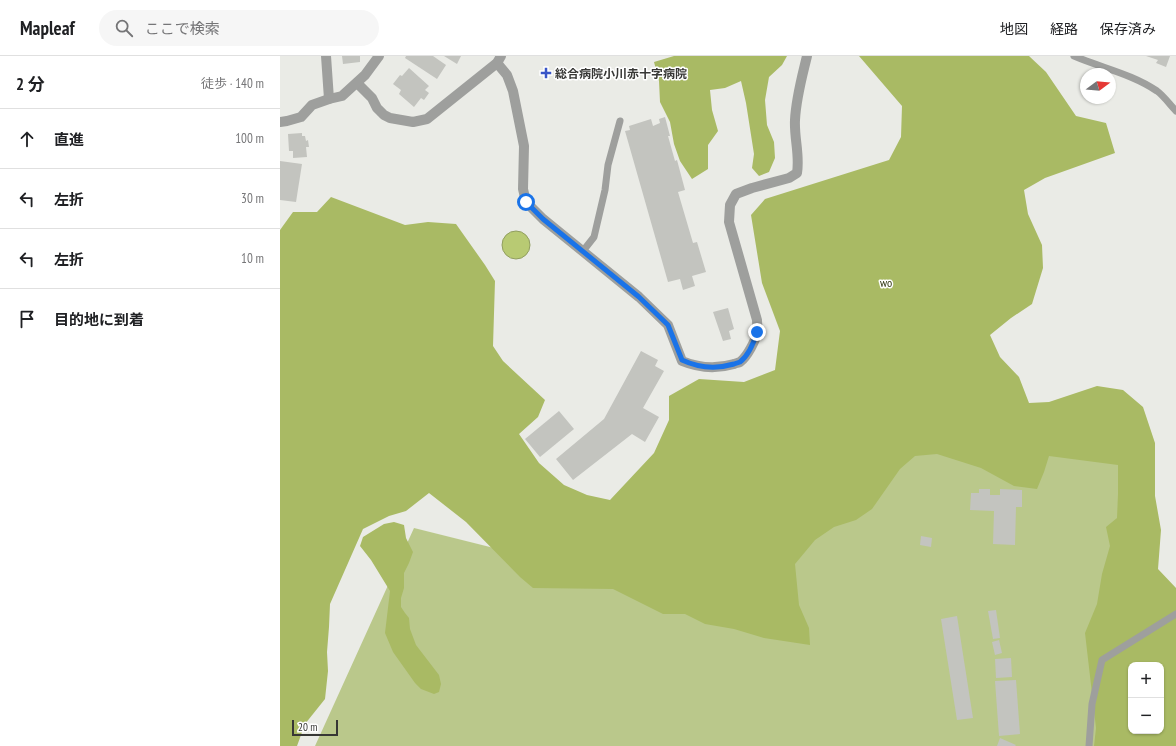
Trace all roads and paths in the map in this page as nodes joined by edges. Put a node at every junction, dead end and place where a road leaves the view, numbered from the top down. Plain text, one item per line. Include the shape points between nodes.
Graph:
1 (326, 56) edge
2 (379, 56) edge
3 (808, 56) edge
4 (1074, 56) edge
5 (499, 59) edge
6 (357, 83) junction
7 (329, 99) junction
8 (1176, 111) edge
9 (620, 121) dead end
10 (280, 122) edge
11 (583, 251) junction
12 (1176, 614) edge
13 (1089, 746) edge

1 - 7 street
2 - 6 street
3 - 11 street via 800,83 795,121 797,173 789,178 736,194 730,205 729,222 757,320 753,344 740,362 713,368 682,360 668,325 639,297
4 - 8 lane via 1125,74 1158,91
5 - 6 street via 427,119 412,122 384,115
5 - 11 street via 513,90 524,146 523,189 526,202
6 - 7 street via 342,96
7 - 10 street via 312,105 301,117
9 - 11 lane via 608,165 594,237
12 - 13 lane via 1102,660 1092,704

